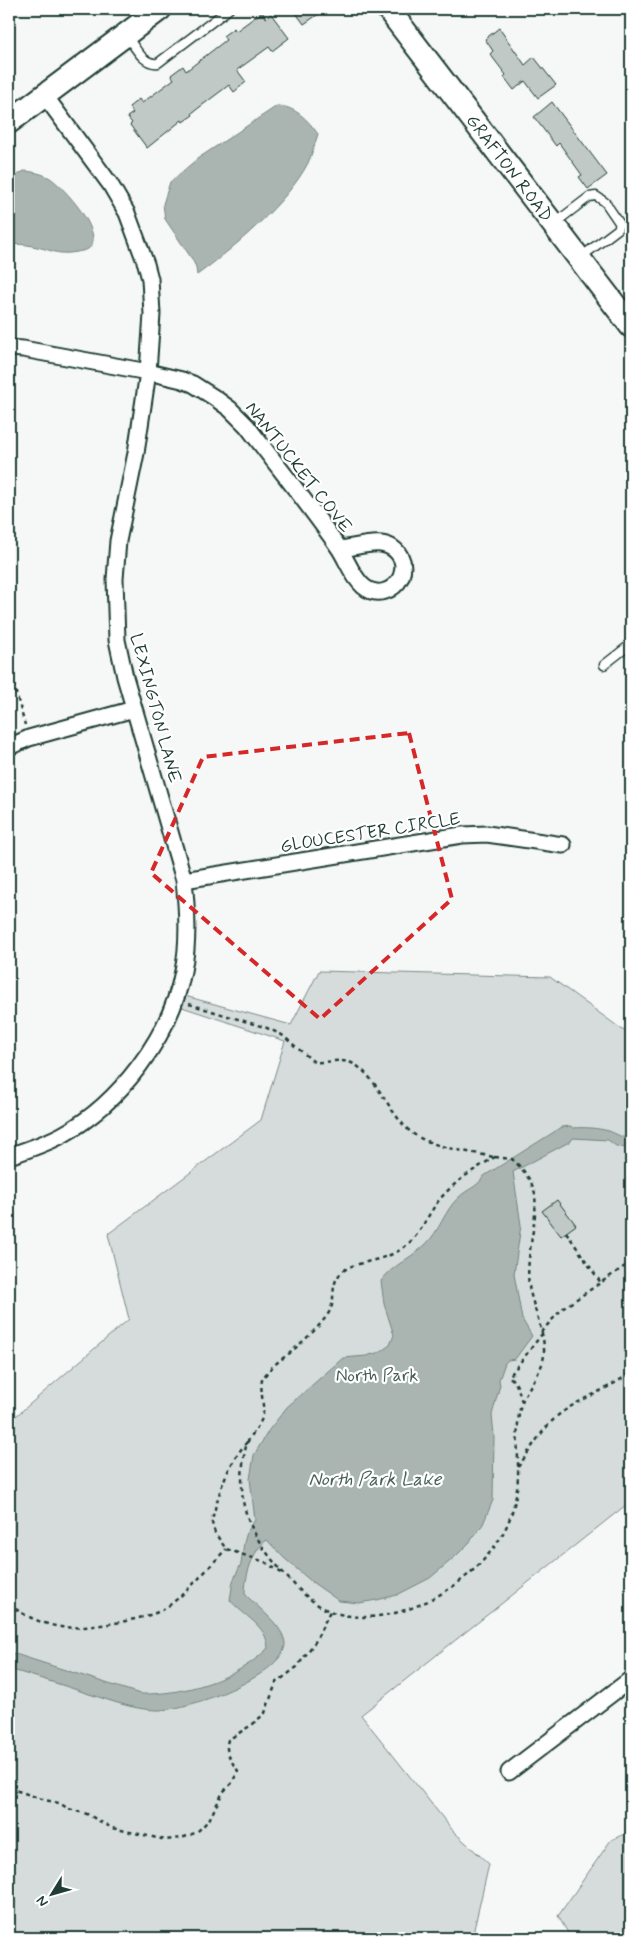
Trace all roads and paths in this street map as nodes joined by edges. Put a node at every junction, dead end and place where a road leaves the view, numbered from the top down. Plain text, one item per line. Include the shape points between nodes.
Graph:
1 (160, 9) edge
2 (229, 9) edge
3 (388, 9) edge
4 (125, 34) junction
5 (45, 96) junction
6 (9, 122) edge
7 (554, 224) junction
8 (580, 258) junction
9 (631, 326) edge
10 (9, 348) edge
11 (148, 372) junction
12 (340, 549) dead end
13 (631, 644) edge
14 (604, 665) dead end
15 (9, 668) edge
16 (134, 709) junction
17 (29, 738) junction
18 (9, 747) edge
19 (562, 845) dead end
20 (184, 880) junction
21 (175, 1000) junction
22 (9, 1156) edge
23 (495, 1157) junction
24 (566, 1232) dead end
25 (631, 1262) edge
26 (601, 1283) junction
27 (542, 1333) junction
28 (631, 1372) edge
29 (522, 1402) junction
30 (248, 1442) junction
31 (518, 1467) junction
32 (226, 1549) junction
33 (286, 1576) junction
34 (9, 1604) edge
35 (330, 1611) junction
36 (631, 1679) edge
37 (508, 1772) dead end
38 (9, 1788) edge

1 - 4 street
2 - 4 lane via 158,63 151,64 145,60
3 - 7 street, GRAFTON ROAD
4 - 5 street
5 - 6 street
5 - 11 street, LEXINGTON LANE via 110,184 140,245 150,279 152,314
7 - 8 street, GRAFTON ROAD
7 - 8 lane via 589,198 596,196 606,202 620,224
8 - 9 street, GRAFTON ROAD
10 - 11 street, NANTUCKET COVE
11 - 12 street, NANTUCKET COVE via 193,384 230,409 247,426
11 - 16 street, LEXINGTON LANE via 118,541 115,578 117,640
13 - 14 lane
15 - 17 path
16 - 17 street
16 - 20 street, LEXINGTON LANE
17 - 18 street
19 - 20 street, GLOUCESTER CIRCLE via 487,834 462,835
20 - 21 street, LEXINGTON LANE via 186,940 183,972
21 - 22 street, LEXINGTON LANE via 147,1055 110,1100 62,1135
21 - 23 path via 267,1028 282,1035 314,1062 339,1060 357,1066 416,1136 436,1144
23 - 27 path via 512,1159 521,1167 535,1195 529,1286
23 - 30 path via 456,1183 404,1247 391,1255 348,1266 340,1274 335,1280 328,1314 262,1380 263,1414
24 - 26 path
25 - 26 path
26 - 27 path via 562,1309
27 - 29 path via 542,1365
27 - 29 path via 509,1377 518,1388
28 - 31 path via 562,1413 546,1427
29 - 31 path via 517,1425
30 - 32 path via 227,1470 213,1516 215,1533
30 - 33 path via 242,1494 249,1521 262,1545
31 - 35 path via 512,1510 504,1531 491,1553 464,1577 441,1594 400,1612 359,1616
32 - 33 path via 265,1562
32 - 34 path via 162,1610 129,1620 61,1627 26,1616
33 - 35 path
35 - 38 path via 315,1642 297,1667 276,1683 265,1713 228,1740 228,1754 238,1771 209,1820 197,1832 166,1840 134,1834 112,1828 59,1802
36 - 37 street

